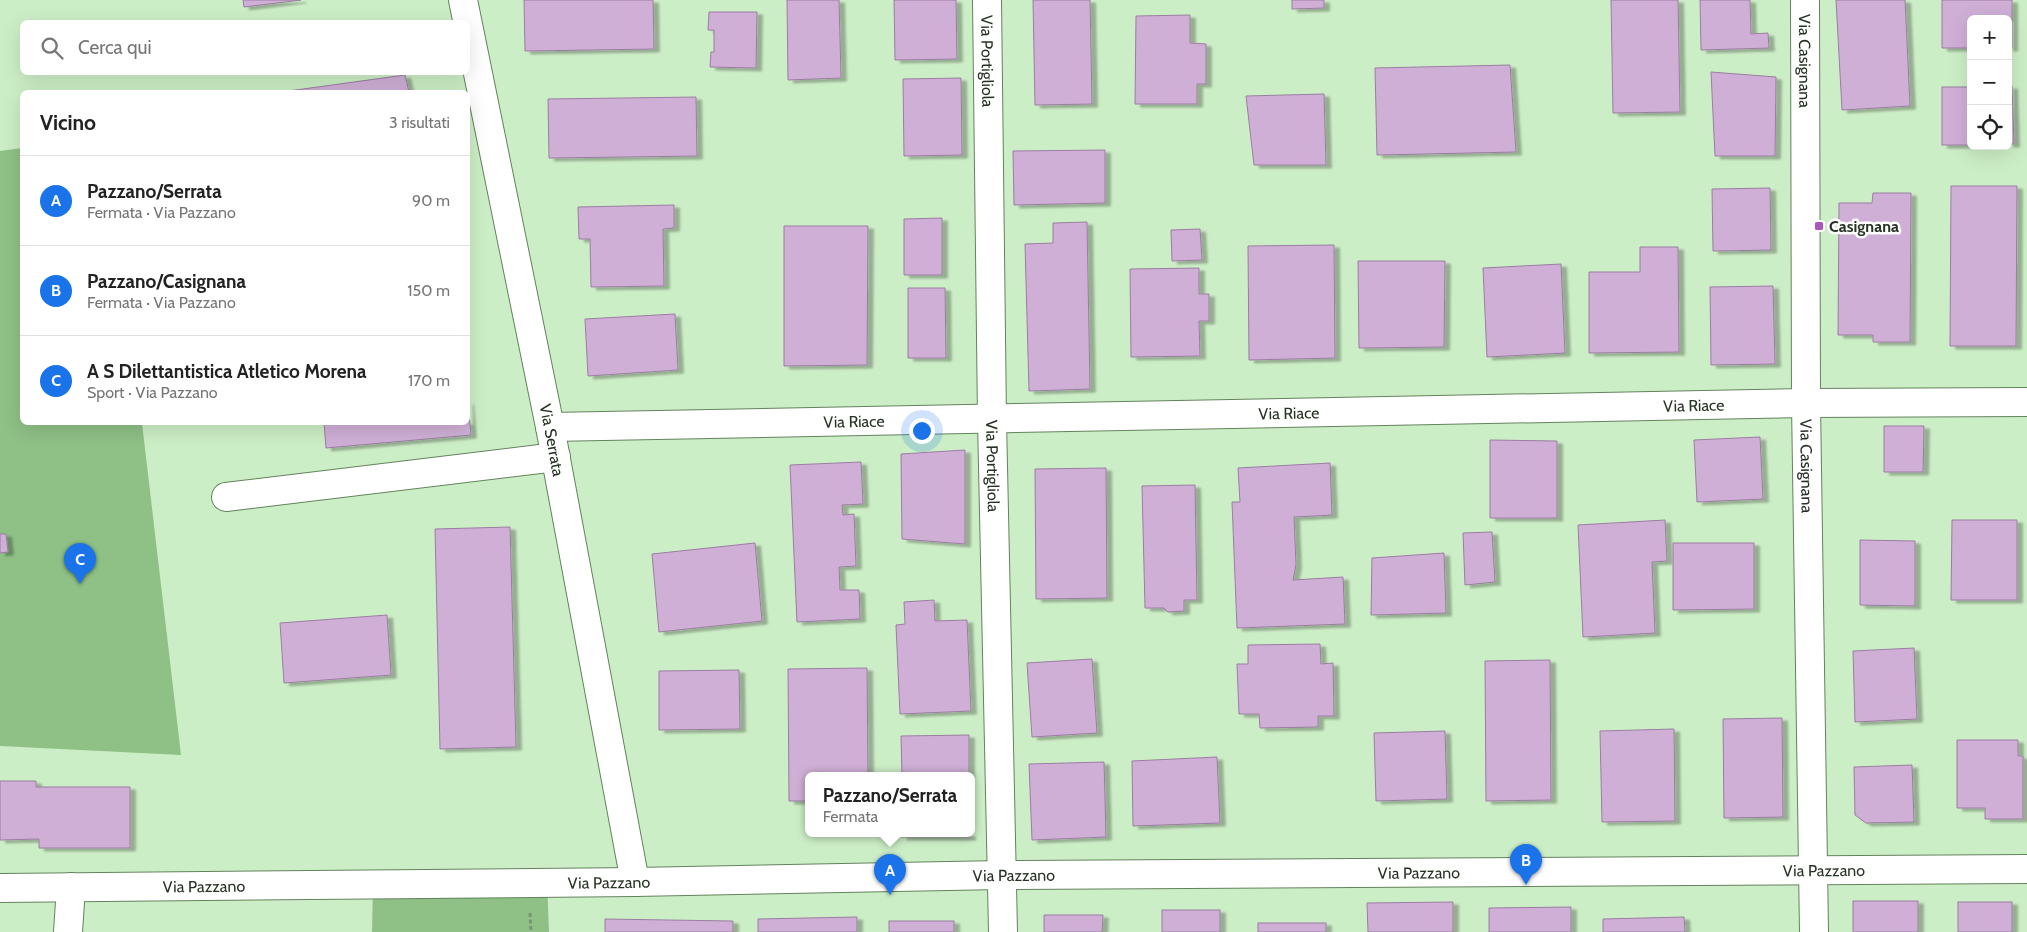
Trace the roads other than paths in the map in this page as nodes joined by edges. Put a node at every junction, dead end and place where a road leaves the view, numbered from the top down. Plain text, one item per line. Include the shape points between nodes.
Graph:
1 (463, 0) edge
2 (987, 0) edge
3 (1805, 0) edge
4 (467, 20) edge
5 (470, 34) edge
6 (2027, 402) edge
7 (1806, 403) junction
8 (992, 420) junction
9 (550, 427) junction
10 (556, 457) junction
11 (226, 497) dead end
12 (2027, 869) edge
13 (1814, 871) junction
14 (1002, 875) junction
15 (635, 882) junction
16 (70, 887) junction
17 (0, 888) edge
18 (68, 932) edge
19 (1003, 932) edge
20 (1814, 932) edge

1 - 4 street, Via Serrata
2 - 8 street, Via Portigliola
3 - 7 street, Via Casignana
5 - 9 street, Via Serrata
6 - 7 street, Via Riace
7 - 8 street, Via Riace
7 - 13 street, Via Casignana
8 - 9 street, Via Riace
8 - 14 street, Via Portigliola
9 - 10 street, Via Serrata
10 - 11 street
10 - 15 street, Via Serrata
12 - 13 street, Via Pazzano
13 - 14 street, Via Pazzano
13 - 20 street, Via Casignana
14 - 15 street, Via Pazzano
14 - 19 street, Via Portigliola
15 - 16 street, Via Pazzano
16 - 17 street, Via Pazzano
16 - 18 street

